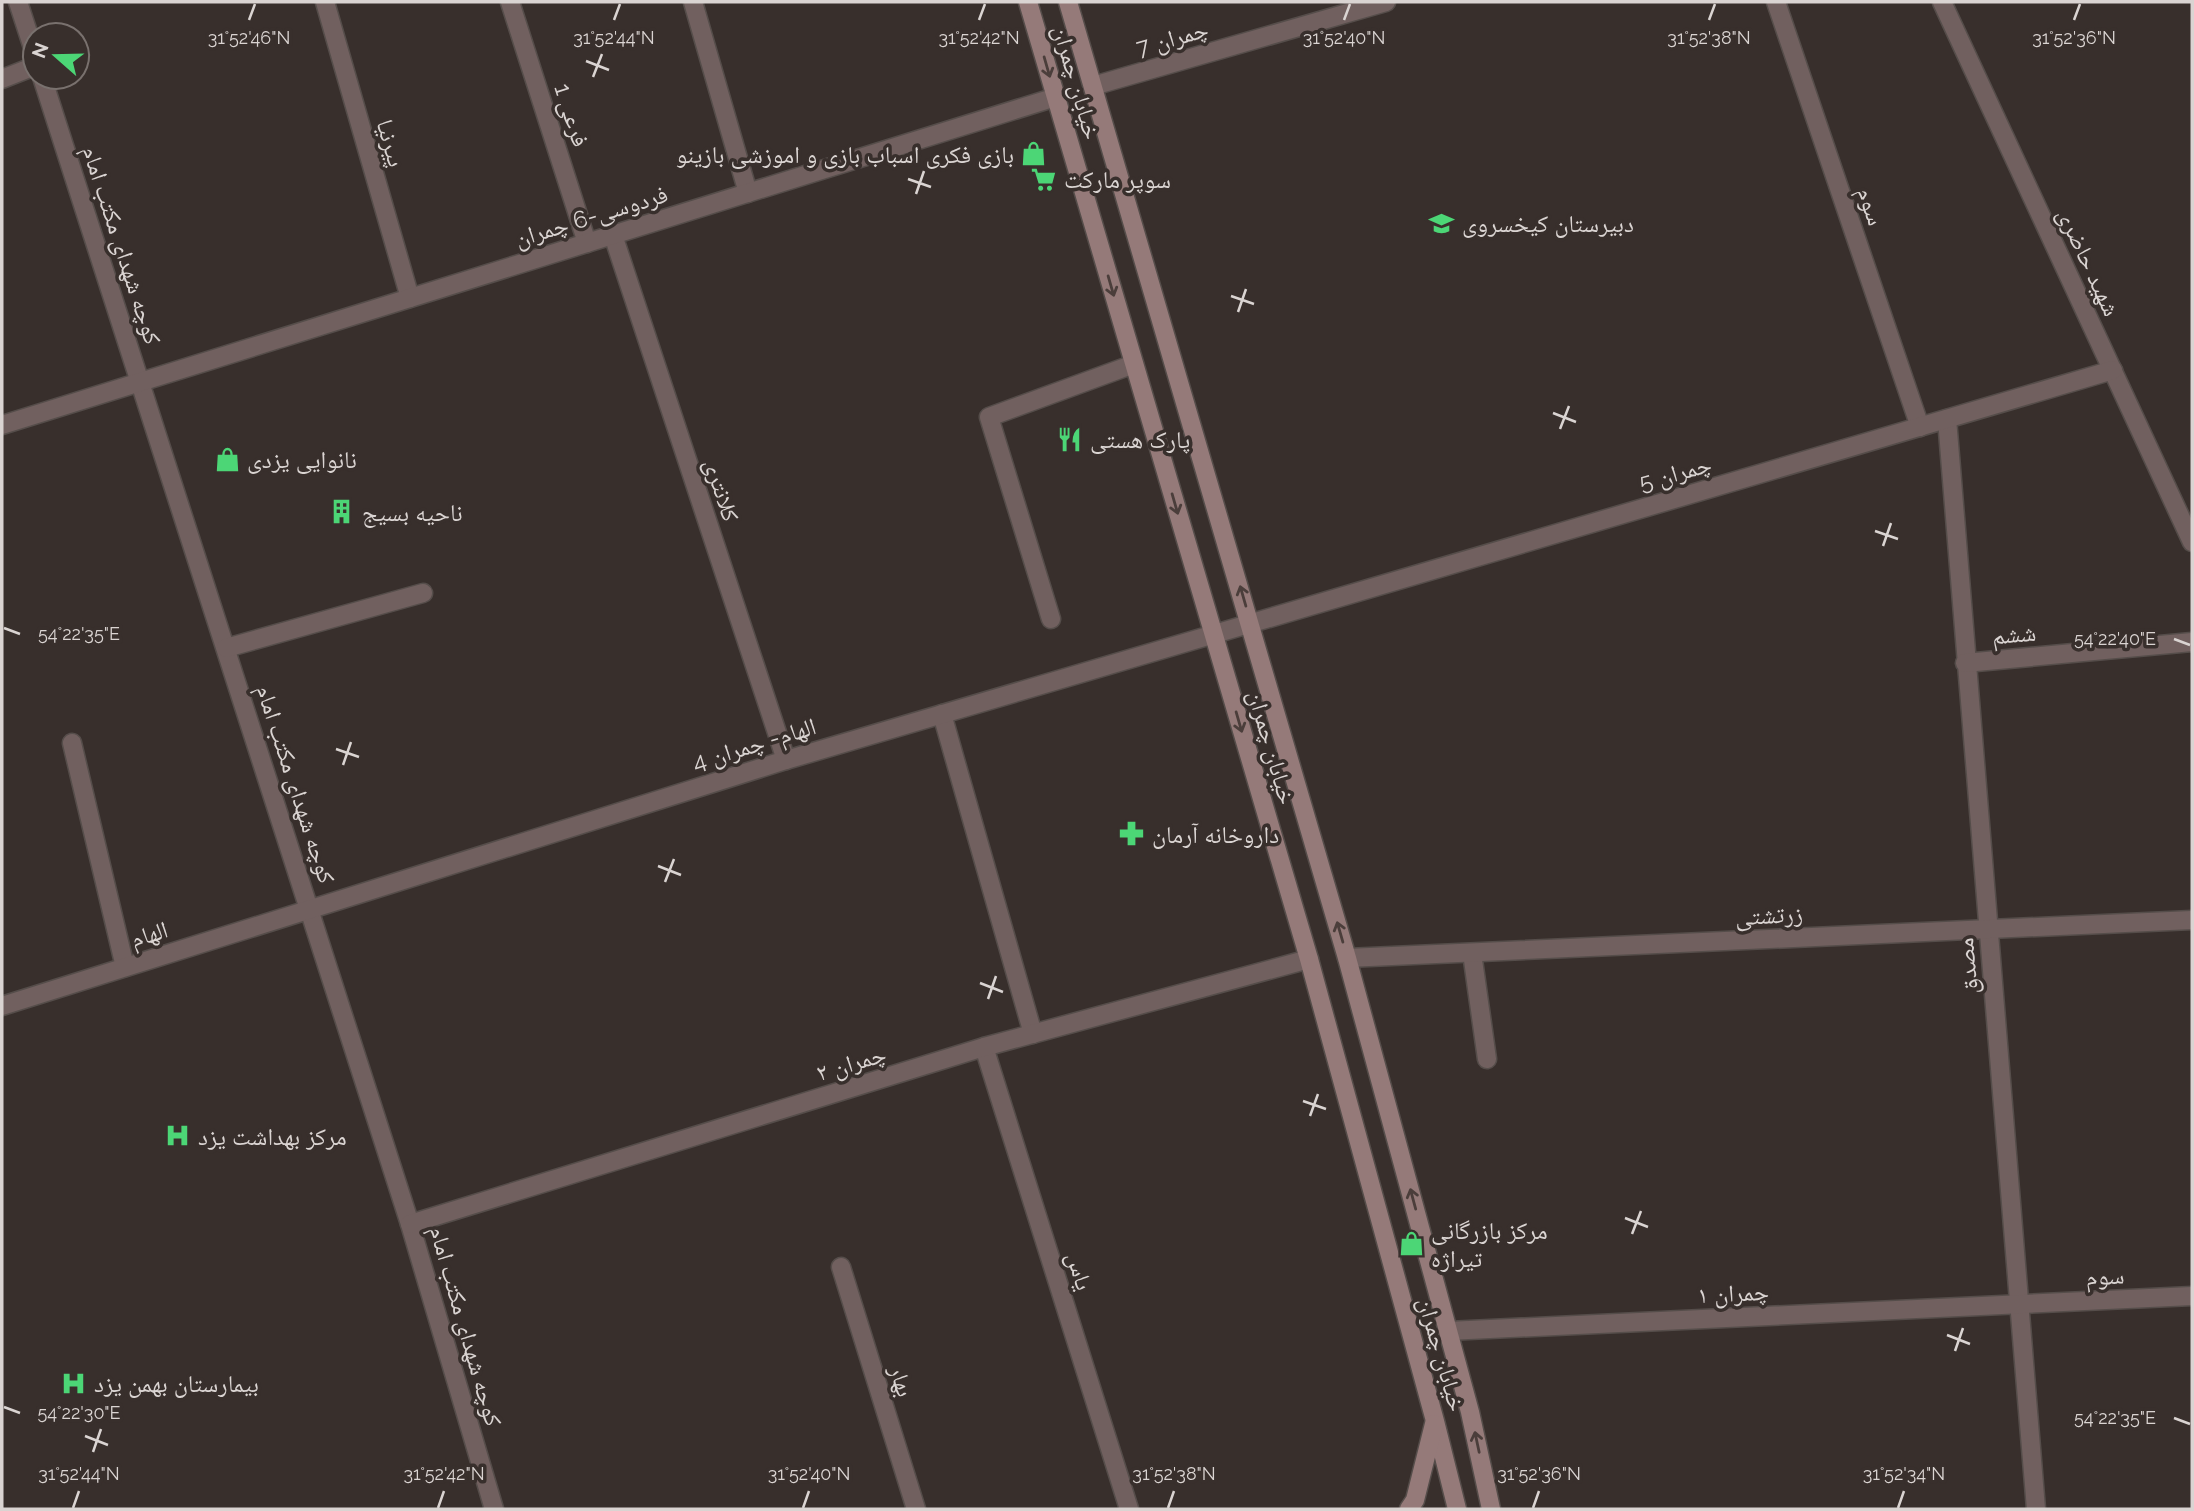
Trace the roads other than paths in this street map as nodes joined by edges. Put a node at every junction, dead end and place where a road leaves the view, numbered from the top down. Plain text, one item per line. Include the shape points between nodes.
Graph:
1 (18, 2) edge
2 (325, 2) edge
3 (510, 2) edge
4 (693, 2) edge
5 (1028, 2) edge
6 (1068, 2) edge
7 (1386, 2) edge
8 (1776, 2) edge
9 (1942, 2) edge
10 (24, 21) edge
11 (21, 72) edge
12 (2, 79) edge
13 (1093, 86) junction
14 (47, 91) edge
15 (1056, 97) junction
16 (748, 193) junction
17 (612, 235) junction
18 (587, 243) junction
19 (410, 298) junction
20 (1134, 364) junction
21 (2113, 370) junction
22 (141, 382) junction
23 (1947, 419) junction
24 (2, 425) edge
25 (1920, 427) junction
26 (2192, 542) edge
27 (423, 593) dead end
28 (1051, 619) dead end
29 (1251, 623) junction
30 (1214, 634) junction
31 (2192, 642) edge
32 (226, 648) junction
33 (1965, 663) junction
34 (942, 714) junction
35 (72, 743) dead end
36 (786, 760) junction
37 (311, 910) junction
38 (2192, 920) edge
39 (1988, 929) junction
40 (1472, 953) junction
41 (1347, 958) junction
42 (1309, 960) junction
43 (125, 967) junction
44 (2, 1006) edge
45 (1033, 1034) junction
46 (984, 1047) junction
47 (1487, 1059) dead end
48 (410, 1224) junction
49 (841, 1267) dead end
50 (2192, 1296) edge
51 (2019, 1304) junction
52 (1448, 1331) junction
53 (1435, 1421) junction
54 (494, 1509) edge
55 (916, 1509) edge
56 (1129, 1509) edge
57 (1409, 1509) edge
58 (1457, 1509) edge
59 (1491, 1509) edge
60 (2036, 1509) edge

1 - 10 street
2 - 19 street, پیرنیا
3 - 18 street, فرعی 1
4 - 16 street
5 -> 15 main road, خیابان چمران
6 - 13 main road, خیابان چمران
7 - 13 street, چمران 7
8 - 25 street, سوم
9 - 21 street, شهید حاضری
11 - 12 street
29 -> 13 main road, خیابان چمران
14 - 22 street, کوچه شهدای مکتب امام
15 - 16 street, فردوسی-6 چمران
15 -> 20 main road, خیابان چمران
16 - 17 street, فردوسی-6 چمران
17 - 18 street, فردوسی-6 چمران
17 - 36 street, کلانتری
18 - 19 street, فردوسی-6 چمران
19 - 22 street, فردوسی-6 چمران
20 - 28 street via 989,417
20 -> 30 main road, خیابان چمران
21 - 23 street, چمران 5
21 - 26 street, شهید حاضری
22 - 24 street, فردوسی-6 چمران
22 - 32 street, کوچه شهدای مکتب امام
23 - 25 street, چمران 5
23 - 33 street, مصدق
25 - 29 street, چمران 5
27 - 32 street
29 - 30 street, چمران 5
41 -> 29 main road, خیابان چمران
30 - 34 street, الهام- چمران 4
30 -> 42 main road, خیابان چمران
31 - 33 street, ششم
32 - 37 street, کوچه شهدای مکتب امام
33 - 39 street, مصدق
34 - 36 street, الهام- چمران 4
34 - 45 street
35 - 43 street
36 - 37 street, الهام- چمران 4
37 - 43 street, الهام
37 - 48 street, کوچه شهدای مکتب امام
38 - 39 street, زرتشتی
39 - 40 street, زرتشتی
39 - 51 street, مصدق
40 - 41 street, زرتشتی
40 - 47 street
52 -> 41 main road, خیابان چمران
42 - 45 street, چمران ۲
42 - 53 main road, خیابان چمران
43 - 44 street, الهام
45 - 46 street, چمران ۲
46 - 48 street, چمران ۲
46 - 56 street, یاس
48 - 54 street, کوچه شهدای مکتب امام
49 - 55 street, بهار
50 - 51 street, سوم
51 - 52 street, چمران ۱
51 - 60 street, مصدق
59 -> 52 main road, خیابان چمران
53 - 57 main road
53 - 58 main road, خیابان چمران

